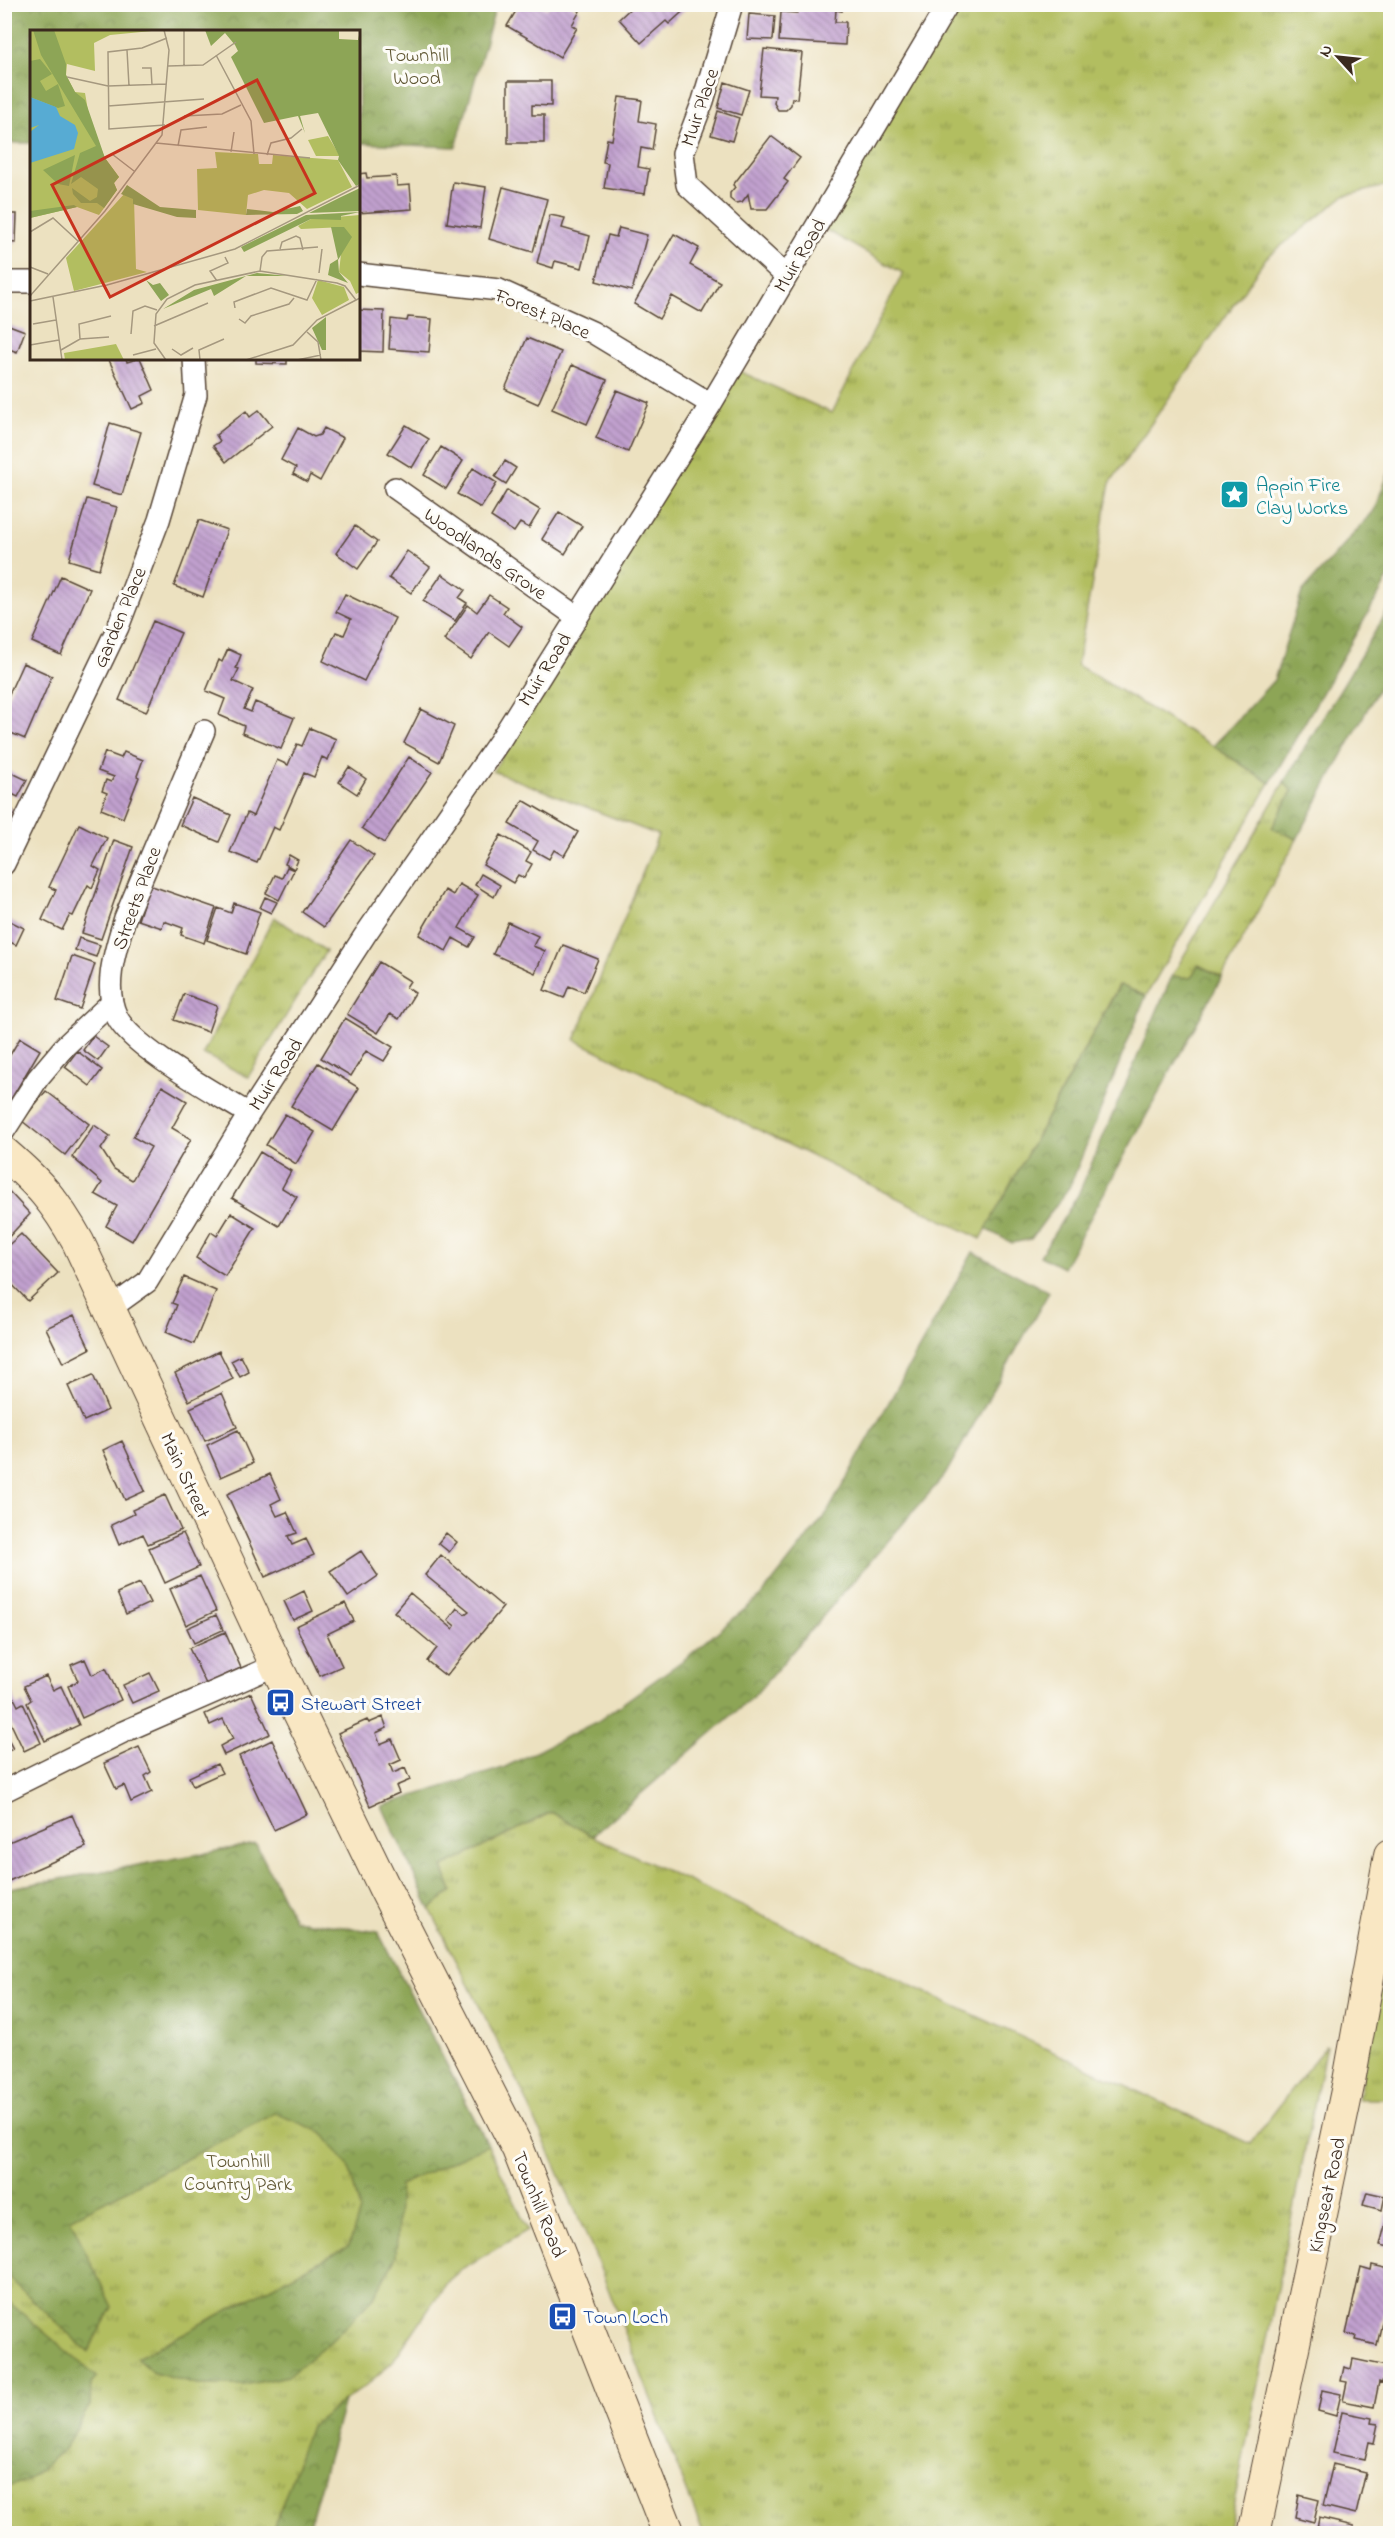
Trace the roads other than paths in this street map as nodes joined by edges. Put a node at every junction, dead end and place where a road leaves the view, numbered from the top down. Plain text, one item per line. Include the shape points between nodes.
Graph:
1 (732, 4) edge
2 (948, 4) edge
3 (360, 274) edge
4 (786, 276) junction
5 (4, 282) edge
6 (30, 282) edge
7 (194, 360) edge
8 (711, 404) junction
9 (395, 488) dead end
10 (577, 617) junction
11 (204, 731) dead end
12 (4, 864) edge
13 (112, 1002) junction
14 (249, 1114) junction
15 (4, 1131) edge
16 (4, 1153) edge
17 (108, 1310) junction
18 (276, 1665) junction
19 (4, 1791) edge
20 (348, 1812) joint
21 (1390, 1855) edge
22 (669, 2534) edge
23 (1254, 2534) edge

1 - 4 street, Muir Place via 683,153 687,185
2 - 4 street, Muir Road
3 - 8 street, Forest Place via 499,290 592,332
4 - 8 street, Muir Road
5 - 6 street
7 - 12 street, Garden Place via 196,395 159,520 118,627
8 - 10 street, Muir Road
9 - 10 street, Woodlands Grove
10 - 14 street, Muir Road via 501,739 365,935
11 - 13 street, Streets Place via 125,918 111,980
13 - 14 street, Streets Place via 117,1017 140,1044
13 - 15 street via 64,1046
14 - 17 street, Muir Road via 147,1282
16 - 17 street, Main Street via 58,1207
17 - 18 street, Main Street
18 - 19 street via 123,1732
18 - 20 street, Main Street
20 - 22 street, Townhill Road via 518,2149
21 - 23 street, Kingseat Road via 1349,2081

